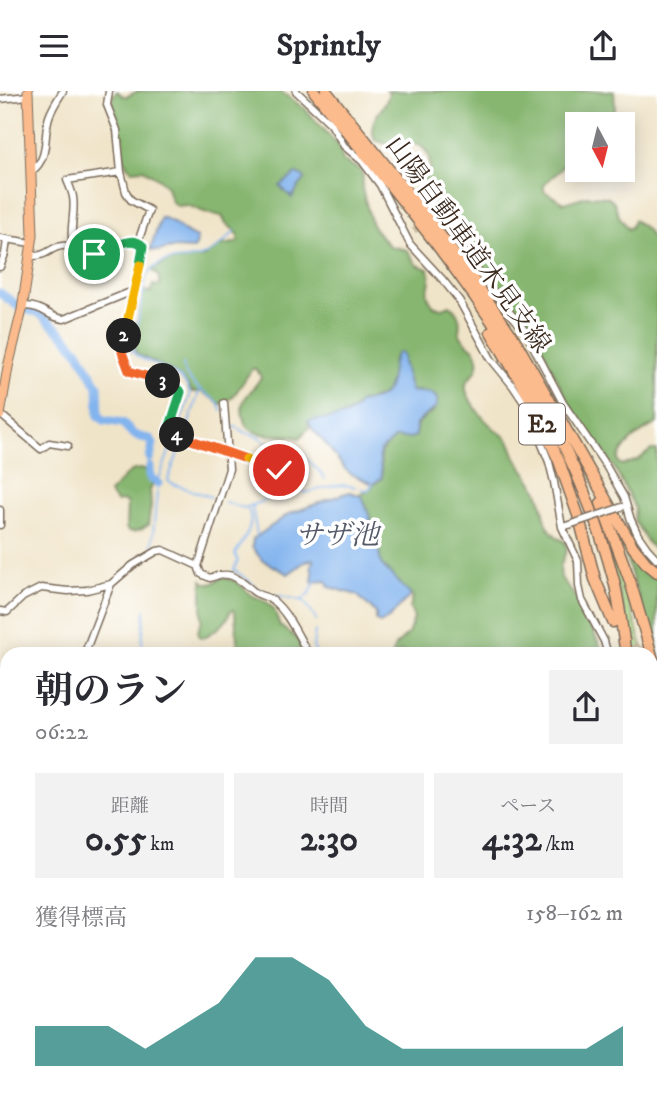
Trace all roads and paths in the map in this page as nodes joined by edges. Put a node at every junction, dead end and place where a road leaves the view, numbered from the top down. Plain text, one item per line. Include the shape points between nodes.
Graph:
1 (63, 91) edge
2 (109, 91) edge
3 (296, 91) edge
4 (314, 91) edge
5 (326, 91) edge
6 (28, 93) edge
7 (0, 99) edge
8 (32, 170) junction
9 (121, 172) junction
10 (433, 215) dead end
11 (414, 231) tunnel mouth
12 (406, 238) junction
13 (4, 239) edge
14 (138, 242) junction
15 (32, 243) junction
16 (436, 243) junction
17 (74, 248) junction
18 (30, 256) junction
19 (0, 267) edge
20 (135, 292) junction
21 (22, 306) junction
22 (547, 393) junction
23 (224, 403) dead end
24 (0, 414) edge
25 (68, 446) dead end
26 (229, 453) junction
27 (292, 474) dead end
28 (624, 506) junction
29 (0, 510) edge
30 (0, 525) edge
31 (564, 526) junction
32 (657, 559) edge
33 (198, 566) junction
34 (657, 572) edge
35 (111, 584) junction
36 (0, 611) edge
37 (613, 622) dead end
38 (87, 647) edge
39 (304, 647) edge
40 (606, 647) edge
41 (625, 647) tunnel mouth
42 (650, 647) edge

1 - 8 street via 48,119 43,156
2 - 9 street via 107,104 117,130
3 - 12 street via 331,124 344,146 380,185
4 - 16 highway, 山陽自動車道木見支線 / E2
5 - 22 highway, 山陽自動車道木見支線 / E2 via 470,275
6 - 7 street
6 - 8 main road
8 - 15 main road
9 - 14 street via 131,200 149,210
9 - 17 street via 67,180 73,198
10 - 28 street via 443,216 540,357 563,403 624,497
11 - 12 street
12 - 31 street via 459,300 533,422 549,462
13 - 15 street
13 - 19 street
14 - 17 street via 126,241 100,254
14 - 20 street via 143,253
15 - 18 main road
16 - 37 highway, E2 via 531,400 559,461
16 - 41 highway via 507,344 573,464 614,584
17 - 18 street via 59,246 40,257
18 - 21 main road
20 - 21 street via 59,320 32,305
20 - 26 street via 122,343 129,371 169,382 181,392 168,432
21 - 24 main road
22 - 34 highway via 633,547
22 - 42 highway via 601,504 631,581
23 - 26 street
24 - 25 street via 41,449 49,443
26 - 27 street
26 - 33 street via 229,469
28 - 31 street, bridge
28 - 32 street
29 - 30 street
31 - 40 street via 578,561 582,600
33 - 35 street via 157,551
33 - 39 street via 201,574 210,578 228,574 272,600
35 - 36 street via 88,590 41,588 7,612
35 - 38 street

